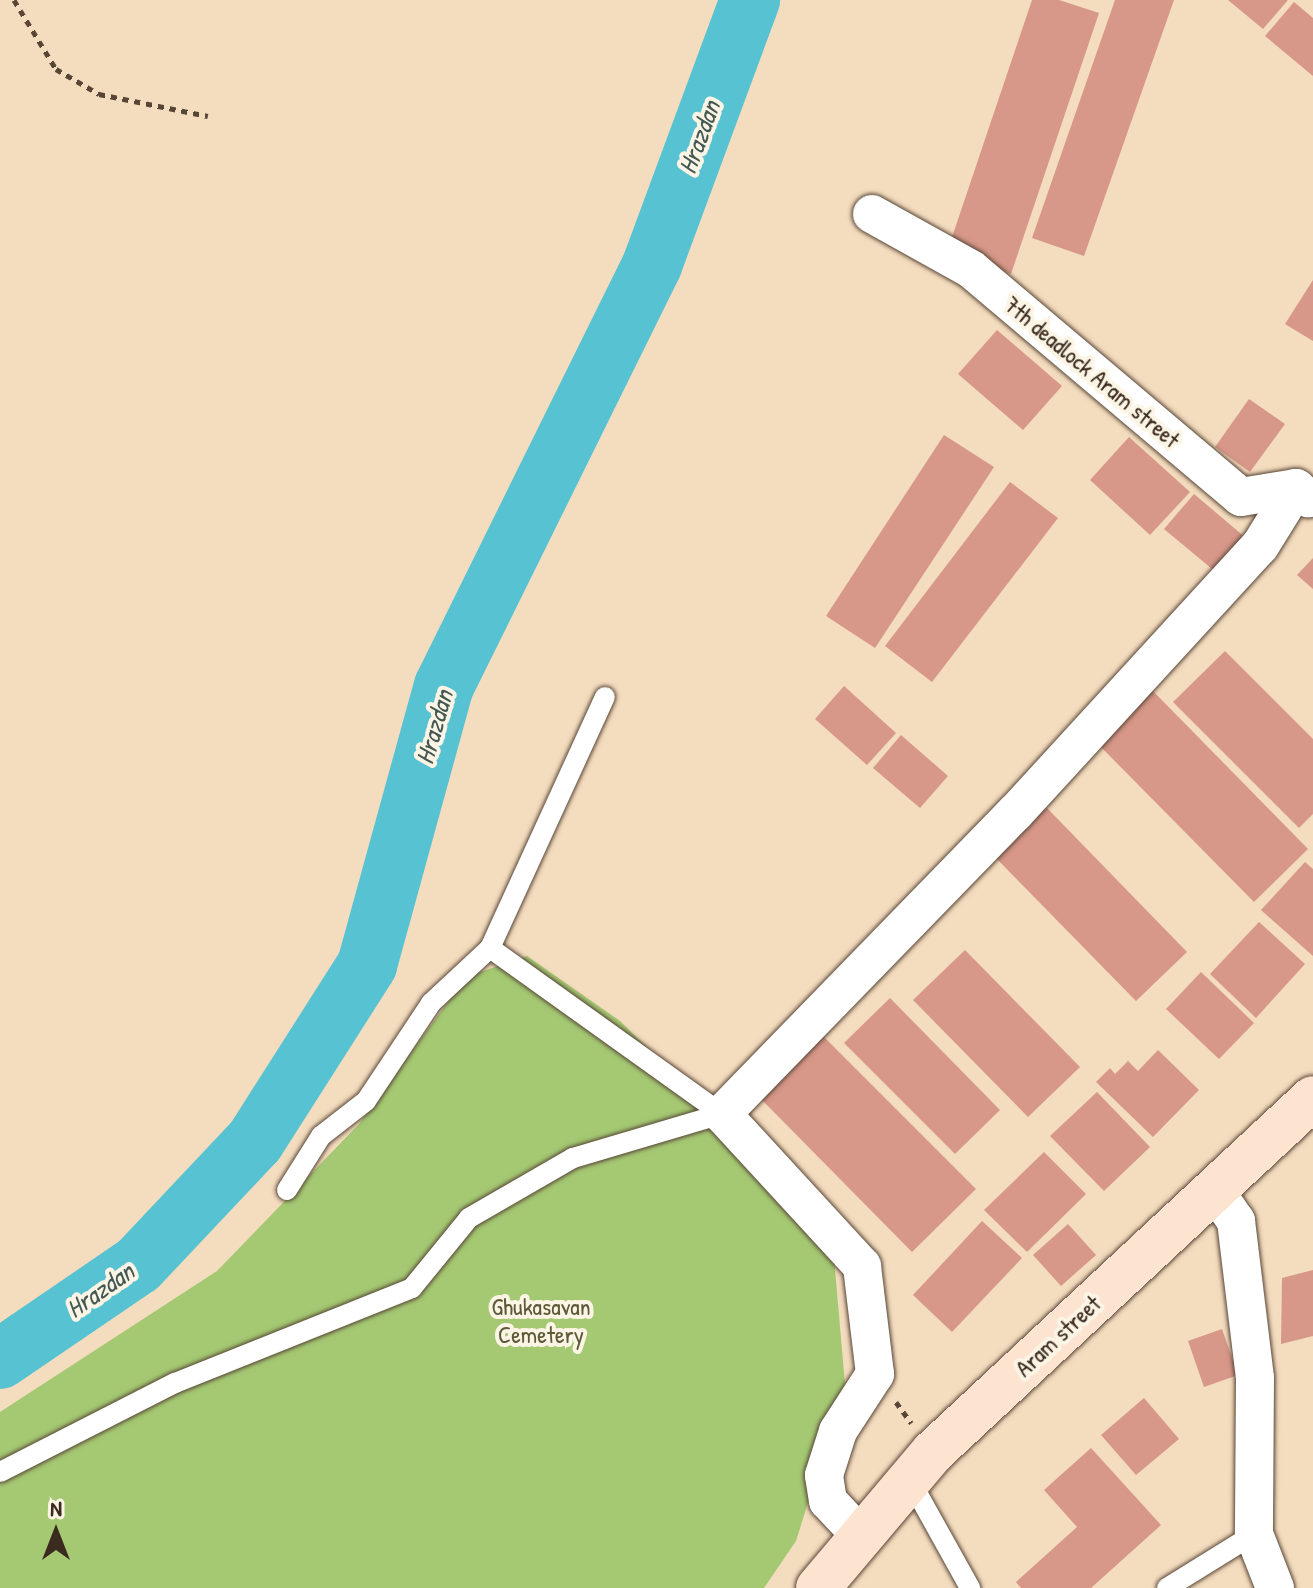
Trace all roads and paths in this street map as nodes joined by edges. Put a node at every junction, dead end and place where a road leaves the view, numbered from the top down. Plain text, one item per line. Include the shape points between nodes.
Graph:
1 (14, 0) edge
2 (208, 116) dead end
3 (872, 214) dead end
4 (1304, 495) edge
5 (605, 697) dead end
6 (490, 948) junction
7 (1313, 1098) edge
8 (722, 1114) junction
9 (287, 1190) dead end
10 (1215, 1191) junction
11 (875, 1374) junction
12 (922, 1466) junction
13 (0, 1472) edge
14 (1254, 1534) junction
15 (861, 1536) junction
16 (818, 1588) edge
17 (970, 1588) edge
18 (1167, 1588) edge
19 (1275, 1588) edge

1 - 2 path via 56,69 99,94
3 - 4 street, 7th deadlock Aram street via 971,269 1241,497
4 - 8 street via 1036,790
5 - 6 lane
6 - 8 lane
6 - 9 lane via 431,1003 366,1101 321,1136
7 - 10 main road, Aram street
8 - 11 street via 862,1266
8 - 13 lane via 573,1158 469,1218 412,1288 175,1383
10 - 12 main road, Aram street
10 - 14 street via 1236,1221 1255,1378
11 - 12 path
11 - 15 street via 838,1431 824,1475 828,1501
12 - 15 main road, Aram street
12 - 17 lane
14 - 18 lane
14 - 19 street
15 - 16 main road, Aram street

